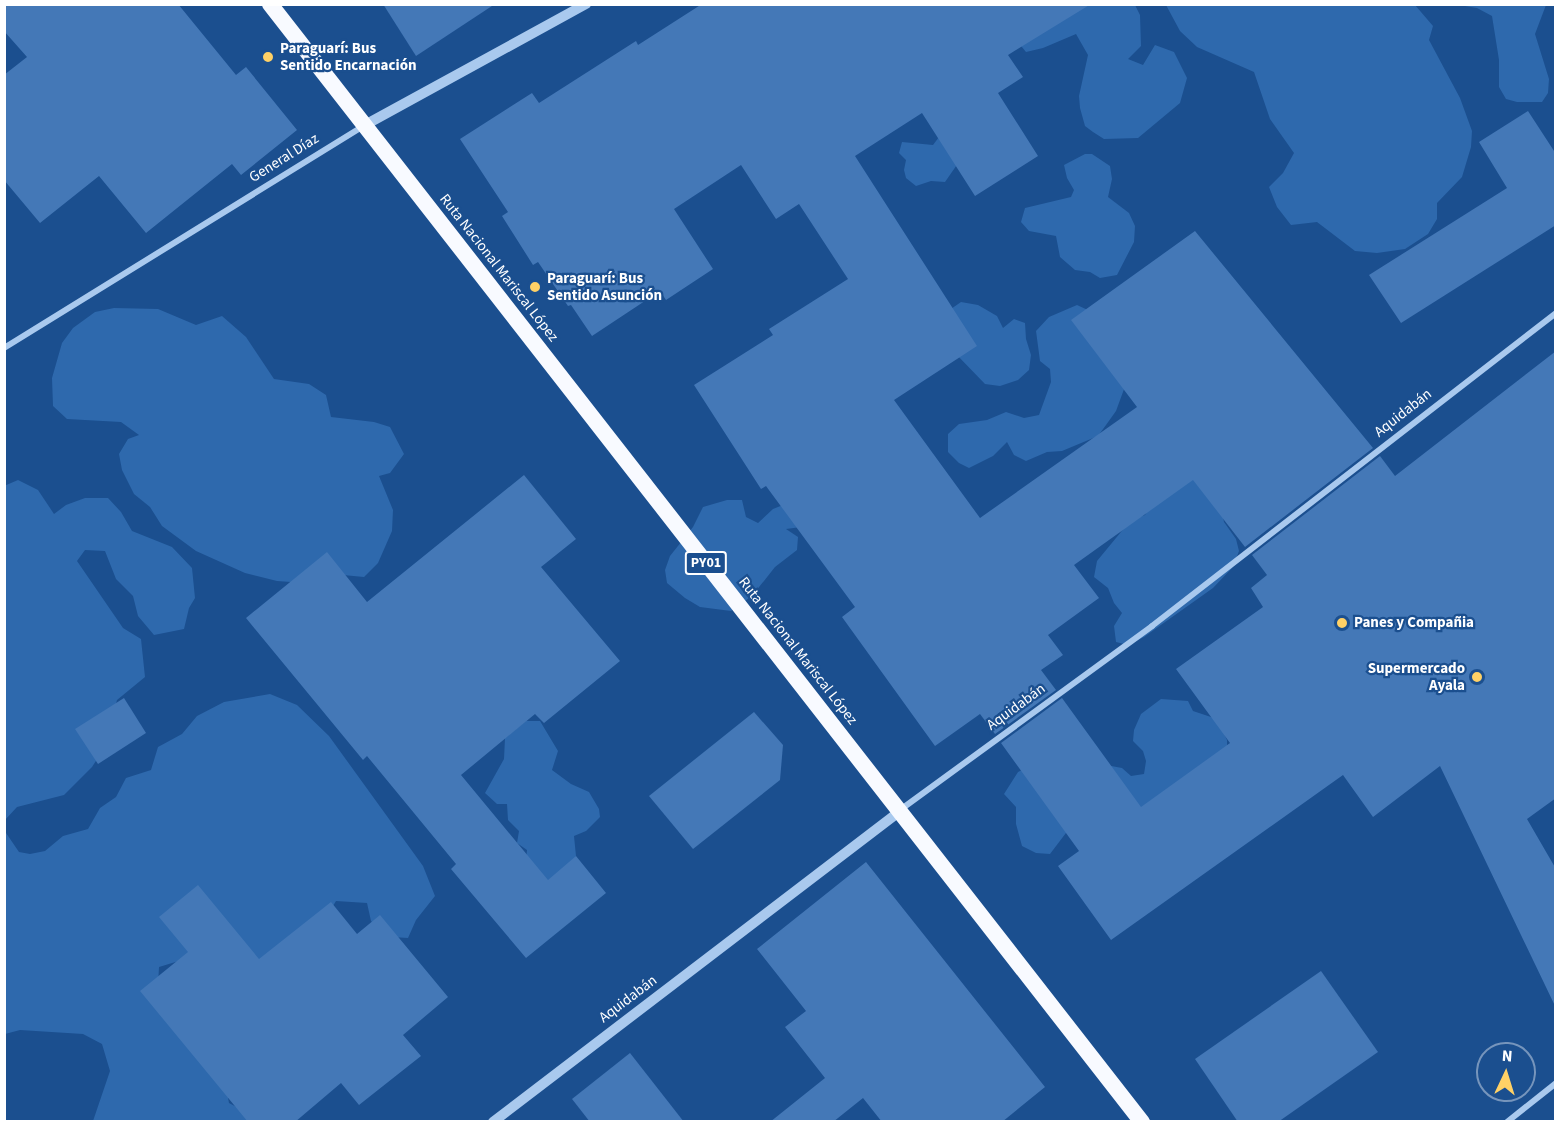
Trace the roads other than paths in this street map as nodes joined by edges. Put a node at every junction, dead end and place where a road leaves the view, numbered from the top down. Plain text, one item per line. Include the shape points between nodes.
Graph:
1 (270, 4) edge
2 (586, 4) edge
3 (364, 125) junction
4 (1556, 313) edge
5 (4, 348) edge
6 (900, 811) junction
7 (1556, 1083) edge
8 (493, 1122) edge
9 (1142, 1122) edge
10 (1507, 1122) edge

1 - 3 highway, Ruta Nacional Mariscal López / PY01
2 - 3 street, General Díaz
3 - 5 street, General Díaz
3 - 6 highway, Ruta Nacional Mariscal López / PY01
4 - 6 street, Aquidabán via 1152,626
6 - 8 street, Aquidabán
6 - 9 highway, Ruta Nacional Mariscal López / PY01
7 - 10 street

